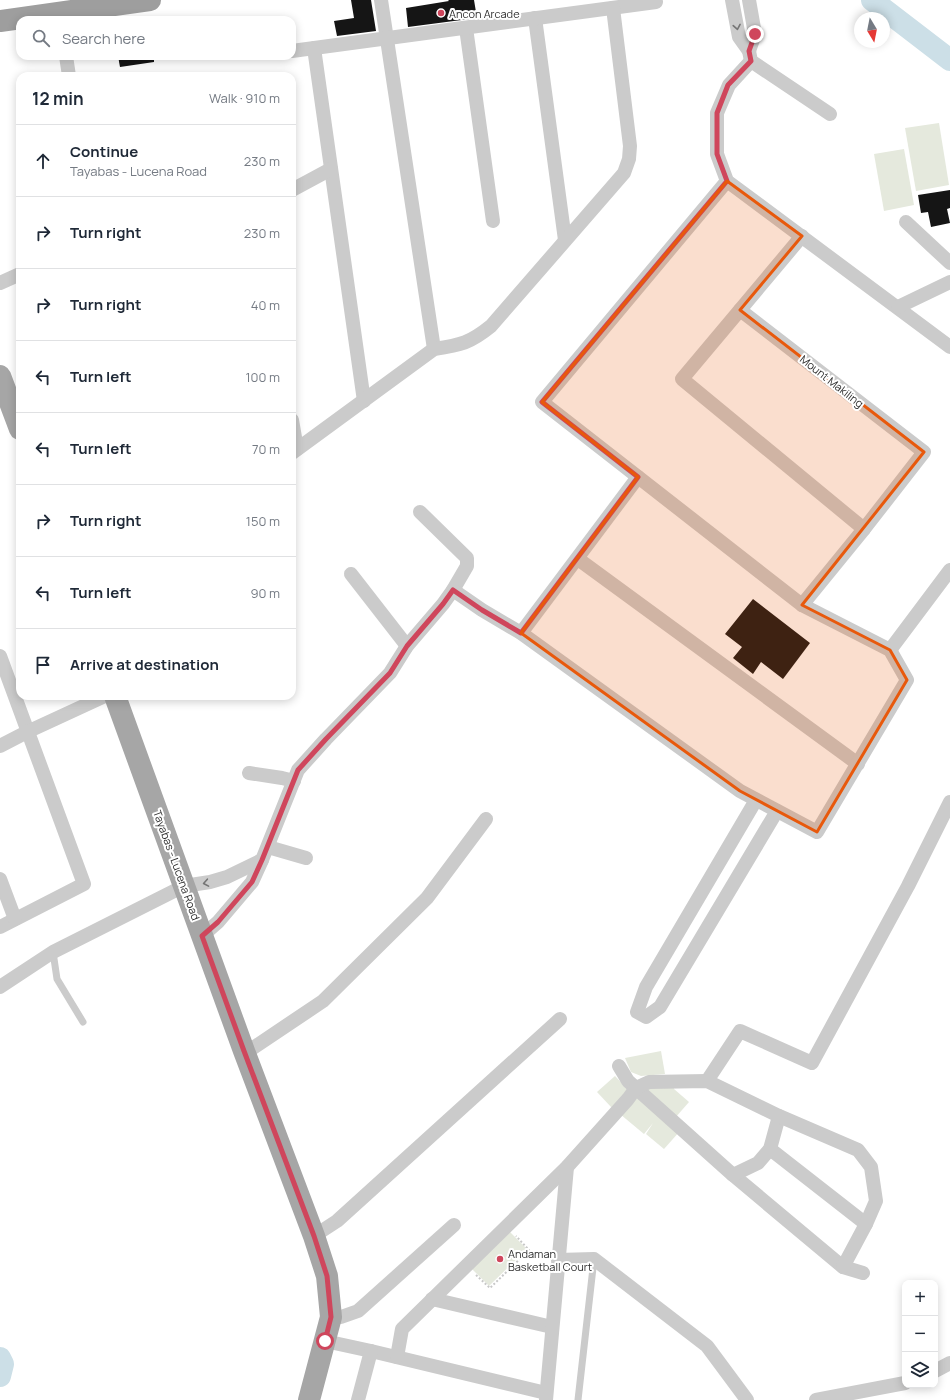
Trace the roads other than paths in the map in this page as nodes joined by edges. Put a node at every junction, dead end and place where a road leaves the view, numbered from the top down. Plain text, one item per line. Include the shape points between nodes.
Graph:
1 (150, 0) edge
2 (381, 0) edge
3 (732, 0) edge
4 (749, 0) edge
5 (656, 2) dead end
6 (0, 8) edge
7 (613, 8) junction
8 (61, 11) edge
9 (30, 16) edge
10 (16, 18) edge
11 (535, 18) junction
12 (0, 21) edge
13 (466, 28) junction
14 (388, 38) junction
15 (314, 48) junction
16 (296, 50) edge
17 (750, 56) junction
18 (66, 60) edge
19 (68, 72) edge
20 (830, 114) dead end
21 (331, 168) junction
22 (727, 181) junction
23 (296, 188) edge
24 (493, 221) dead end
25 (906, 222) dead end
26 (802, 236) junction
27 (566, 240) junction
28 (950, 263) edge
29 (16, 280) edge
30 (950, 282) edge
31 (0, 283) edge
32 (898, 308) junction
33 (740, 310) junction
34 (950, 347) edge
35 (434, 350) junction
36 (0, 376) edge
37 (364, 401) junction
38 (16, 418) edge
39 (296, 450) edge
40 (638, 477) junction
41 (420, 512) dead end
42 (864, 529) junction
43 (578, 559) junction
44 (950, 570) edge
45 (351, 574) dead end
46 (453, 590) junction
47 (802, 605) junction
48 (521, 633) junction
49 (407, 646) junction
50 (890, 650) junction
51 (0, 656) edge
52 (96, 700) edge
53 (116, 700) edge
54 (27, 732) junction
55 (0, 746) edge
56 (858, 764) junction
57 (250, 773) dead end
58 (294, 781) junction
59 (756, 800) junction
60 (950, 802) edge
61 (777, 811) junction
62 (486, 819) dead end
63 (268, 847) junction
64 (306, 858) dead end
65 (262, 860) junction
66 (0, 879) edge
67 (184, 886) junction
68 (15, 919) junction
69 (0, 928) edge
70 (202, 936) junction
71 (53, 952) junction
72 (0, 987) edge
73 (560, 1019) dead end
74 (83, 1022) dead end
75 (244, 1051) junction
76 (619, 1066) dead end
77 (707, 1081) junction
78 (636, 1088) junction
79 (779, 1116) junction
80 (770, 1149) junction
81 (567, 1167) junction
82 (733, 1175) junction
83 (866, 1224) junction
84 (454, 1225) dead end
85 (314, 1236) junction
86 (594, 1259) junction
87 (558, 1260) junction
88 (843, 1267) junction
89 (863, 1273) dead end
90 (432, 1299) junction
91 (331, 1317) junction
92 (552, 1327) junction
93 (325, 1341) junction
94 (371, 1351) junction
95 (397, 1357) junction
96 (950, 1363) edge
97 (938, 1369) edge
98 (902, 1384) edge
99 (546, 1396) edge
100 (309, 1400) edge
101 (358, 1400) edge
102 (578, 1400) edge
103 (747, 1400) edge
104 (816, 1400) edge

1 - 8 highway
2 - 14 street
3 -> 17 street via 739,37
4 - 17 street via 755,34
5 - 7 street
6 - 8 highway
7 - 11 street
7 - 27 street via 630,146 629,159 624,173 616,184
8 - 9 highway
10 - 12 highway
11 - 13 street
11 - 27 street
13 - 14 street
13 - 24 street
14 - 15 street
14 - 35 street
15 - 16 street
15 - 21 street
17 - 20 street
17 - 22 street via 728,85 717,113 717,154
18 - 19 street
21 - 23 street
21 - 37 street
22 - 26 street
22 - 40 street via 542,402
25 - 28 street
26 - 32 street
26 - 33 street
27 - 35 street via 490,326 477,337 461,345
29 - 31 street
30 - 32 street
32 - 34 street
33 - 42 street via 682,380
33 - 42 street, Mount Makiling via 924,452
35 - 37 street
36 - 38 main road
37 - 39 street
40 - 43 street
40 - 47 street
41 - 46 street via 467,558 467,566
42 - 47 street
43 - 48 street
43 - 56 street
44 - 50 street
45 - 49 street
46 - 48 street
46 - 49 street
47 - 50 street
48 - 59 street via 740,792
49 - 58 street via 390,673 298,770
50 - 56 street via 907,680
51 - 54 street
52 - 54 street
53 - 67 main road, Tayabas - Lucena Road
54 - 55 street
54 - 68 street via 84,884
56 - 61 street via 817,832
57 - 58 street
58 - 63 street
59 - 61 street
59 - 61 street via 646,987 638,1012 646,1017 660,1007
60 - 77 street via 908,886 812,1063 740,1031
62 - 75 street via 427,898 323,1001 253,1048
63 - 64 street
63 - 65 street
65 -> 67 street via 227,877
65 - 70 street via 252,882 218,922
66 - 68 street
67 - 70 main road, Tayabas - Lucena Road
67 - 71 street
68 - 69 street
70 - 75 main road, Tayabas - Lucena Road
71 - 72 street
71 - 74 lane via 57,979
73 - 85 street via 337,1221
75 - 85 main road, Tayabas - Lucena Road
76 - 78 street via 628,1081
77 - 78 street via 649,1082
77 - 79 street
78 - 81 street
78 - 82 street
79 - 80 street
79 - 83 street via 858,1150 871,1167 876,1201
80 - 82 street via 758,1163
80 - 83 street
81 - 87 street
81 - 90 street
82 - 88 street
83 - 88 street
84 - 91 street via 358,1310 341,1317
85 - 91 main road, Tayabas - Lucena Road via 327,1276
86 - 87 street
86 - 102 lane
86 - 103 street via 707,1346
87 - 92 street
88 - 89 street
90 - 92 street
90 - 95 street via 402,1329
91 - 93 main road, Tayabas - Lucena Road
92 - 99 street
93 - 94 street
93 - 100 main road, Tayabas - Lucena Road
94 - 95 street
94 - 101 street
95 - 99 street
96 - 97 street
98 - 104 street

